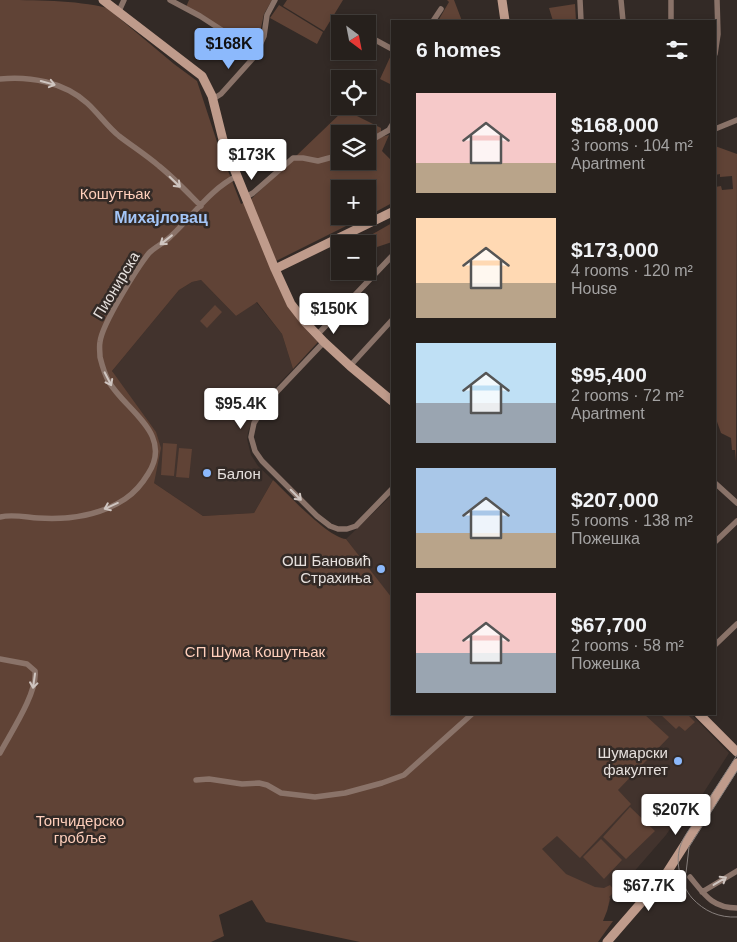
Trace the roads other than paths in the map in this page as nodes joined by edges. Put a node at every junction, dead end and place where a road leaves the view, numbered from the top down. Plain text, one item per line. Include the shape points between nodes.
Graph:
1 (103, 0) edge
2 (124, 0) edge
3 (170, 0) edge
4 (276, 0) edge
5 (502, 0) edge
6 (580, 0) edge
7 (621, 0) edge
8 (671, 0) edge
9 (717, 0) edge
10 (441, 9) dead end
11 (118, 11) junction
12 (434, 20) edge
13 (505, 20) edge
14 (581, 20) edge
15 (623, 20) edge
16 (671, 20) edge
17 (376, 41) edge
18 (716, 47) edge
19 (391, 49) edge
20 (257, 54) junction
21 (0, 79) edge
22 (213, 99) junction
23 (737, 120) edge
24 (391, 127) edge
25 (716, 129) edge
26 (376, 137) edge
27 (331, 158) edge
28 (237, 176) junction
29 (246, 197) junction
30 (201, 206) junction
31 (391, 212) edge
32 (391, 257) edge
33 (275, 269) junction
34 (391, 321) edge
35 (317, 335) junction
36 (324, 342) junction
37 (350, 366) junction
38 (391, 400) edge
39 (716, 484) edge
40 (391, 490) edge
41 (737, 503) edge
42 (0, 517) edge
43 (737, 521) edge
44 (716, 541) edge
45 (737, 624) edge
46 (716, 644) edge
47 (0, 659) edge
48 (471, 715) edge
49 (700, 715) edge
50 (737, 752) edge
51 (0, 754) edge
52 (737, 763) edge
53 (196, 780) dead end
54 (737, 871) edge
55 (690, 877) dead end
56 (702, 892) junction
57 (737, 908) edge
58 (607, 942) edge

1 - 11 street
2 - 11 street
3 - 20 street
4 - 20 street via 267,15
5 - 13 street
6 - 14 street
7 - 15 street
8 - 16 street
9 - 18 street
10 - 12 street
11 - 22 street via 202,76
17 - 19 street
20 - 22 street
21 -> 30 street via 46,82 76,95 119,135 160,166
22 - 28 street via 223,140
23 - 25 street
24 - 26 street
27 - 29 street via 318,162 294,158
28 - 29 street
28 - 30 street, Пионирска
29 - 33 street
30 -> 42 street, Пионирска via 149,254 118,303 100,342 101,363 109,382 142,421 154,442 155,459 149,473 124,500 91,514 68,518
31 - 33 street
32 - 35 street
33 - 35 street via 294,309
34 - 37 street
35 - 36 street
36 - 37 street
36 -> 40 street via 262,409 252,430 255,451 317,516 338,529 348,530 356,526
37 - 38 street
39 - 41 street
43 - 44 street
45 - 46 street
47 -> 51 street via 27,664 35,671 36,680
48 - 53 street via 404,775 345,793 315,797 280,793 259,782 242,784
49 - 50 street
52 - 58 street via 671,867
56 -> 54 street
55 - 56 street
56 - 57 street via 713,902

